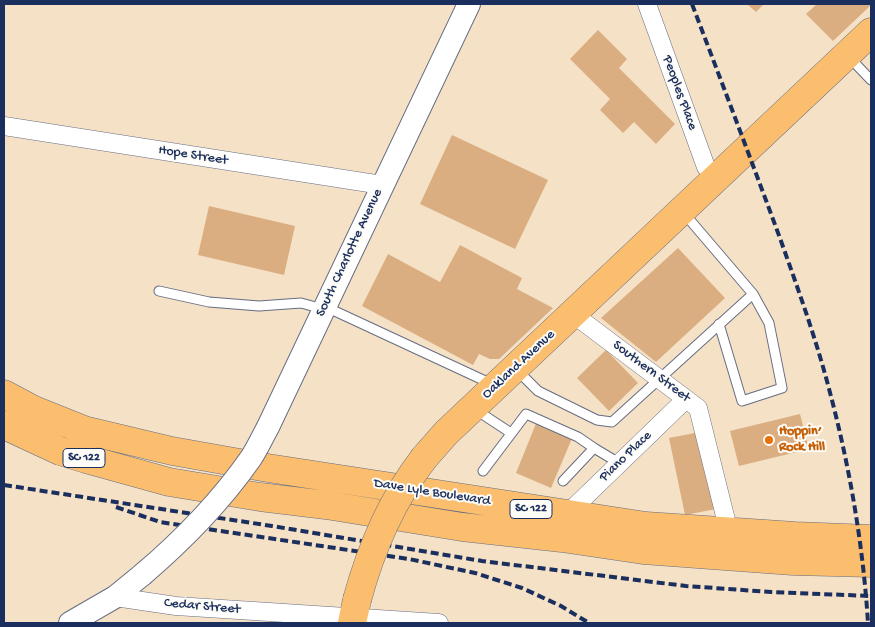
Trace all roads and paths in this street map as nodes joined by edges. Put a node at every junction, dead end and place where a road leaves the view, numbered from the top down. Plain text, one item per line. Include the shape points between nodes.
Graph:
1 (469, 4) edge
2 (647, 4) edge
3 (871, 32) edge
4 (847, 55) junction
5 (871, 80) edge
6 (4, 126) edge
7 (717, 178) junction
8 (382, 186) junction
9 (682, 212) junction
10 (159, 291) dead end
11 (753, 294) junction
12 (324, 308) junction
13 (573, 314) junction
14 (719, 324) junction
15 (506, 377) junction
16 (659, 378) junction
17 (4, 394) edge
18 (686, 399) junction
19 (473, 408) junction
20 (4, 425) edge
21 (511, 434) junction
22 (594, 448) junction
23 (619, 463) junction
24 (483, 471) dead end
25 (563, 481) dead end
26 (566, 515) junction
27 (712, 539) junction
28 (871, 539) edge
29 (871, 563) edge
30 (115, 596) junction
31 (354, 613) edge
32 (70, 623) edge
33 (439, 623) edge

1 - 8 street, South Charlotte Avenue
2 - 7 street, Peoples Place via 706,167
3 - 4 main road, Oakland Avenue
4 - 5 lane
4 - 7 main road, Oakland Avenue
6 - 8 street, Hope Street
7 - 9 main road, Oakland Avenue
8 - 12 street, South Charlotte Avenue
9 - 11 lane
9 - 13 main road, Oakland Avenue
10 - 12 lane via 209,302 259,306 301,304
11 - 14 lane
11 - 14 lane via 769,323 782,388 742,401
12 - 15 lane
12 - 30 street, South Charlotte Avenue, bridge via 252,457 171,551
13 - 15 main road, Oakland Avenue
13 - 16 street, Southern Street
14 - 16 lane
15 - 16 lane via 597,420 612,422
15 - 19 main road, Oakland Avenue
16 - 18 street, Southern Street
17 - 26 main road, Dave Lyle Boulevard / SC 122 via 84,430 172,451
18 - 23 street, Piano Place
18 - 27 street, Southern Street via 698,408
19 - 21 lane
19 - 31 main road, Oakland Avenue, bridge via 424,458 399,494 367,563
20 - 27 main road, Dave Lyle Boulevard / SC 122 via 60,451 168,482 462,527 643,550
21 - 22 lane via 526,414 578,437
21 - 24 lane
22 - 23 lane
22 - 25 lane
23 - 26 street, Piano Place
26 - 27 main road, Dave Lyle Boulevard / SC 122
27 - 28 main road, Dave Lyle Boulevard / SC 122 via 794,536
27 - 29 main road, Dave Lyle Boulevard / SC 122 via 793,560
30 - 31 street, Cedar Street via 176,606
30 - 32 street, South Charlotte Avenue
31 - 33 street, Cedar Street

